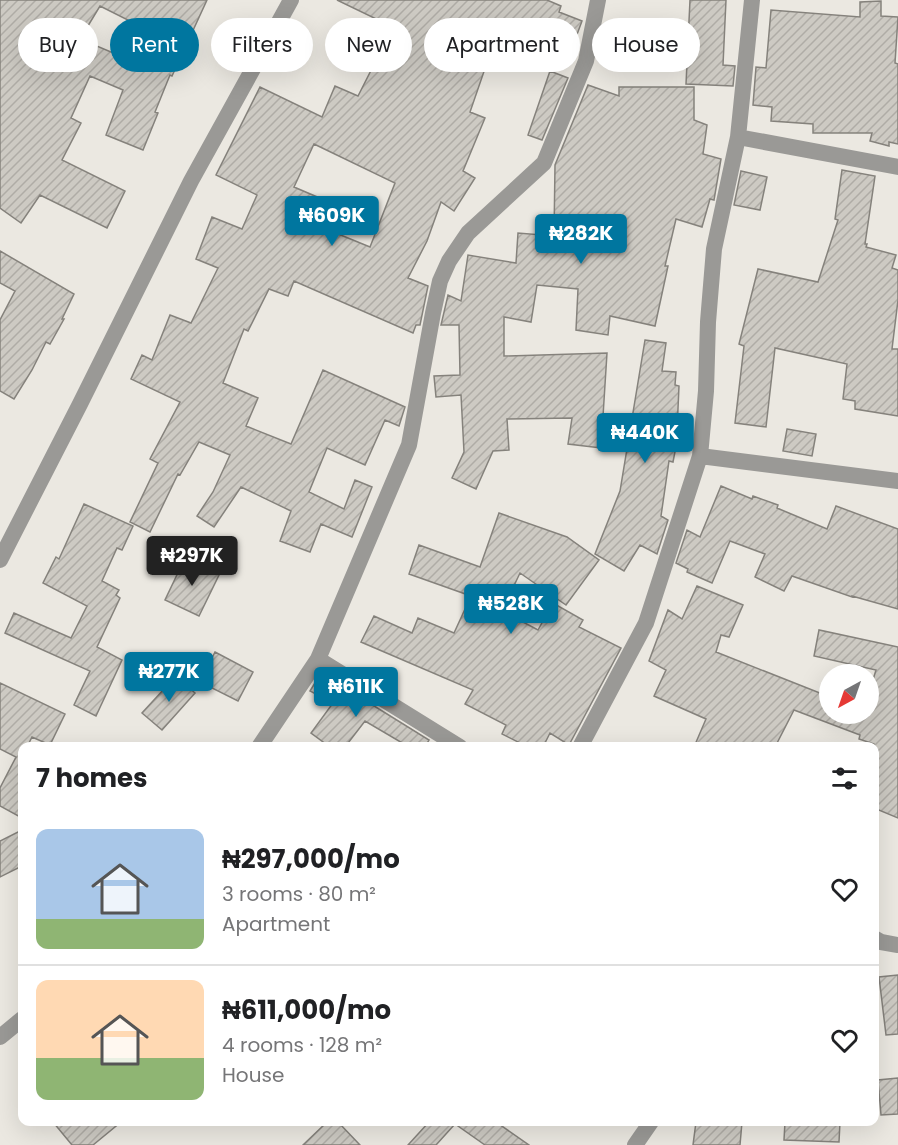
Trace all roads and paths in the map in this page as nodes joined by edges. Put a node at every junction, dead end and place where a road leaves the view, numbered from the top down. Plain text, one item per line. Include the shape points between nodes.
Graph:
1 (291, 0) edge
2 (598, 0) edge
3 (752, 0) edge
4 (738, 137) junction
5 (898, 167) edge
6 (700, 456) junction
7 (898, 482) edge
8 (0, 560) edge
9 (318, 659) junction
10 (262, 742) edge
11 (452, 742) edge
12 (583, 742) edge
13 (879, 942) edge
14 (898, 945) edge
15 (18, 1022) edge
16 (0, 1037) edge
17 (648, 1126) edge
18 (635, 1145) edge

1 - 8 street via 191,181
2 - 9 street via 586,61 544,163 468,232 445,271 433,313 409,446
3 - 4 street
4 - 5 street
4 - 6 street via 714,249
6 - 7 street
6 - 12 street via 646,624
9 - 10 street
9 - 11 street
13 - 14 street
15 - 16 street
17 - 18 street

